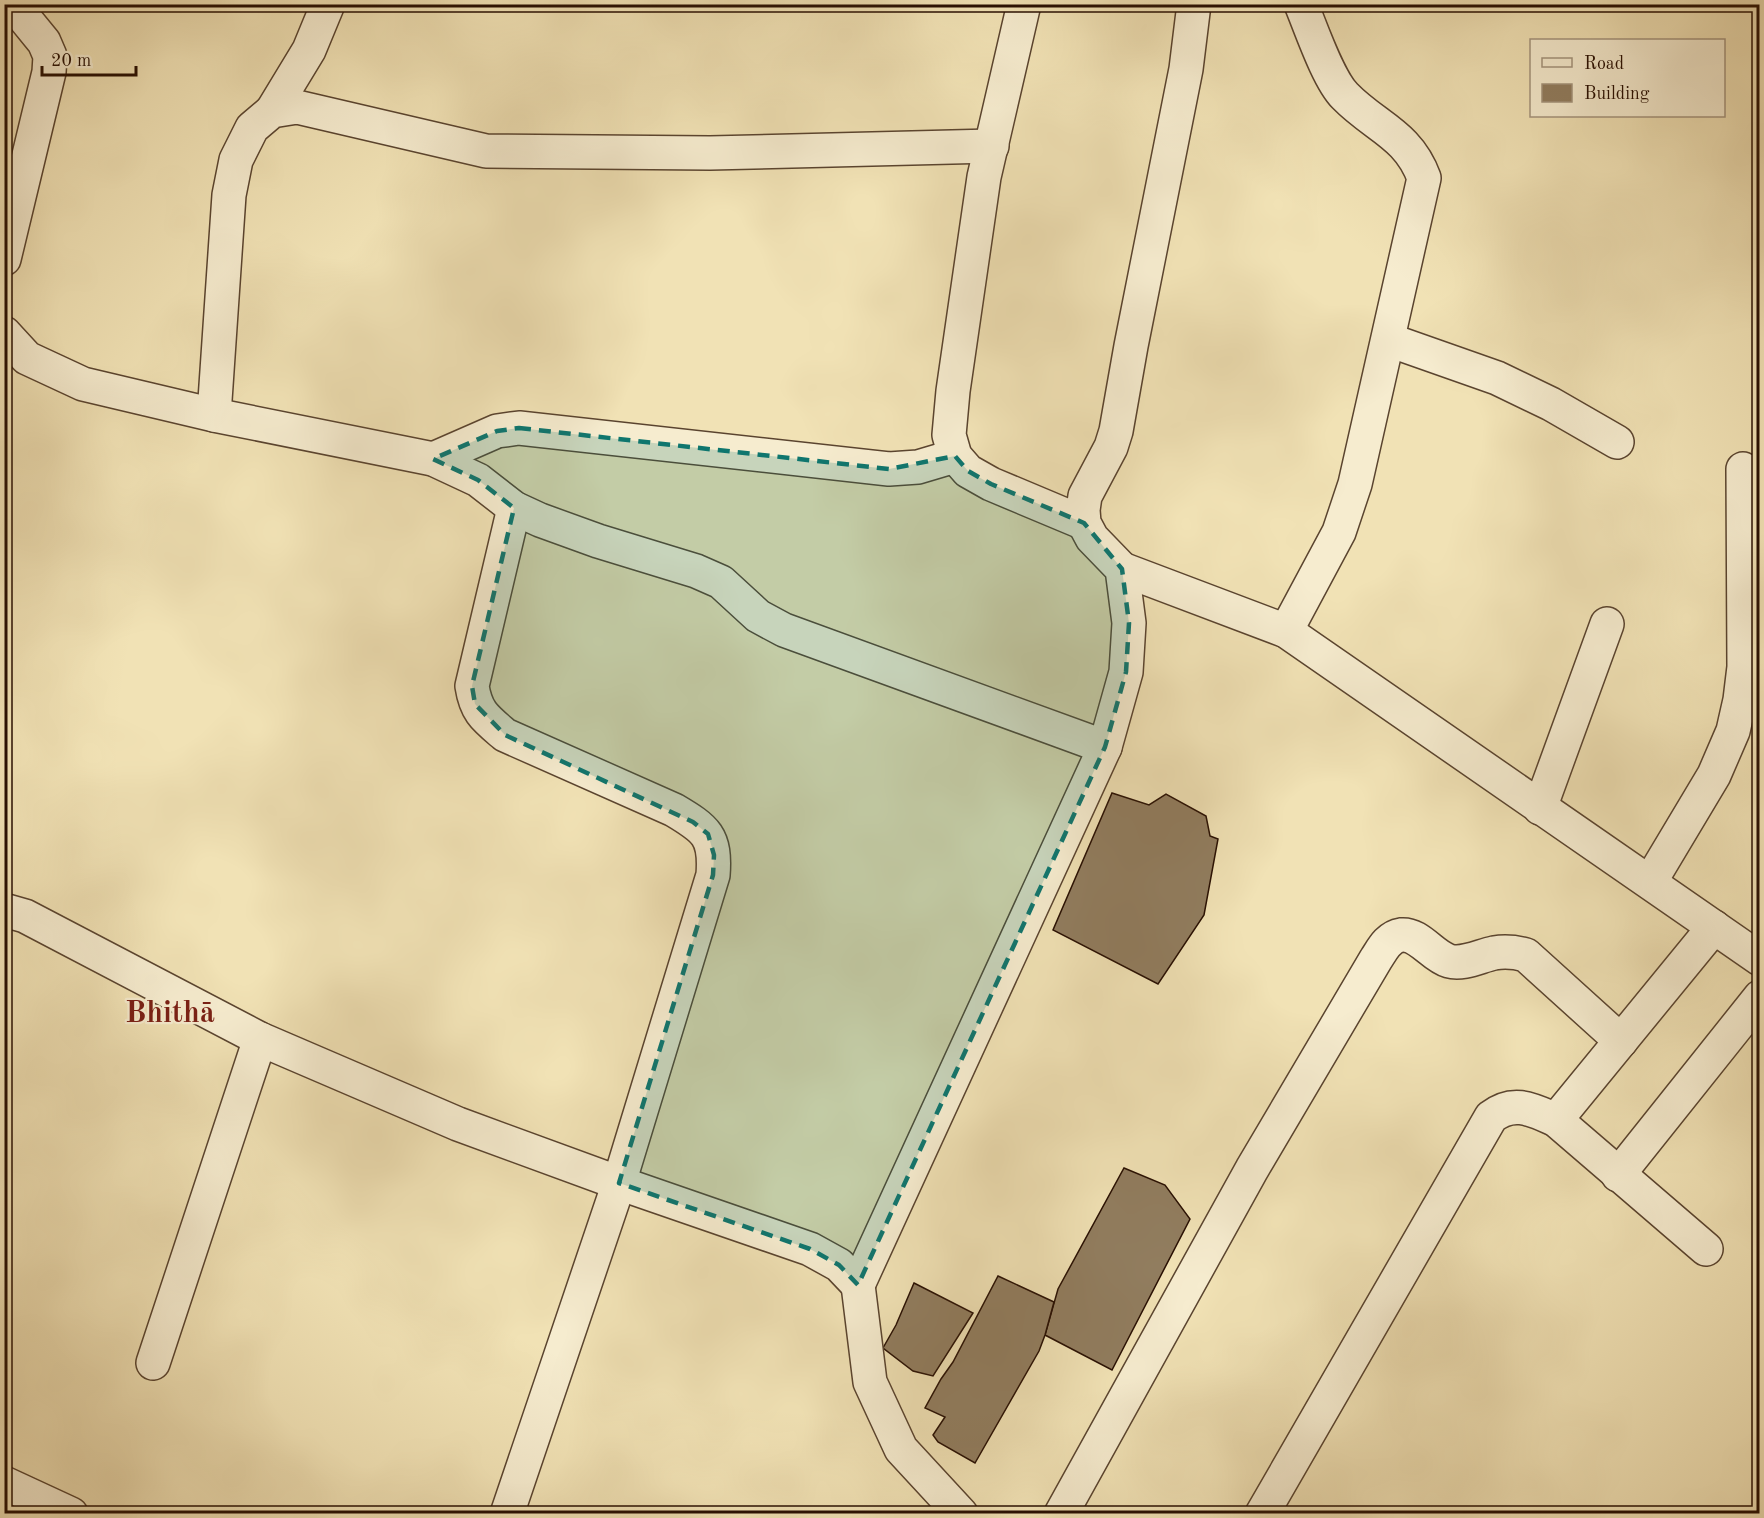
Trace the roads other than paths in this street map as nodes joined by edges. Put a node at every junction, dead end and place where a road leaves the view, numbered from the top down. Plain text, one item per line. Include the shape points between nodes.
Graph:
1 (13, 4) edge
2 (328, 4) edge
3 (1024, 4) edge
4 (1194, 4) edge
5 (1301, 4) edge
6 (272, 111) junction
7 (992, 146) junction
8 (4, 259) edge
9 (4, 333) edge
10 (1389, 340) junction
11 (214, 416) junction
12 (1617, 442) dead end
13 (955, 456) junction
14 (433, 459) junction
15 (1743, 469) dead end
16 (514, 508) junction
17 (1084, 523) junction
18 (1122, 570) junction
19 (1607, 624) dead end
20 (1286, 631) junction
21 (1106, 747) junction
22 (1540, 808) junction
23 (1650, 882) junction
24 (4, 910) edge
25 (1714, 927) junction
26 (1760, 959) edge
27 (1760, 997) edge
28 (260, 1039) junction
29 (1621, 1041) junction
30 (1556, 1120) junction
31 (1618, 1175) junction
32 (619, 1183) junction
33 (1706, 1249) dead end
34 (858, 1285) junction
35 (153, 1363) dead end
36 (4, 1483) edge
37 (953, 1511) edge
38 (70, 1514) edge
39 (507, 1514) edge
40 (1061, 1514) edge
41 (1262, 1514) edge

1 - 8 street via 44,42 50,56
2 - 6 street via 309,50
3 - 7 street
4 - 17 street via 1186,69 1116,431 1085,496
5 - 10 street via 1344,96 1404,143 1419,163 1424,178
6 - 7 street via 297,107 486,151 710,153
6 - 11 street via 252,128 236,160 229,195
7 - 13 street via 984,177 953,391 949,435
9 - 11 street via 27,358 83,384
10 - 12 street via 1497,378
10 - 20 street via 1355,484 1339,532
11 - 14 street
13 - 14 street via 918,467 889,469 519,428 497,431
13 - 17 street via 968,471 991,484
14 - 16 street via 478,480
15 - 23 street via 1744,667 1740,700 1733,731 1714,775
16 - 21 street via 598,541 696,570 721,582 758,616 784,630
16 - 32 street via 472,686 475,704 505,735 693,822 708,834 714,855 710,886
17 - 18 street via 1092,538
18 - 20 street
18 - 21 street via 1129,623 1126,672
19 - 22 street
20 - 22 street
21 - 34 street
22 - 23 street
23 - 25 street
24 - 28 street via 25,916
25 - 26 street
25 - 29 street
27 - 31 street
28 - 32 street via 458,1124
28 - 35 street
29 - 30 street
29 - 40 street via 1526,955 1510,951 1451,962 1411,936 1390,939 1252,1169
30 - 31 street
30 - 41 street via 1530,1108 1514,1107 1501,1109 1491,1117
31 - 33 street
32 - 34 street via 810,1249 839,1265
32 - 39 street
34 - 37 street via 870,1382 901,1449
36 - 38 street

